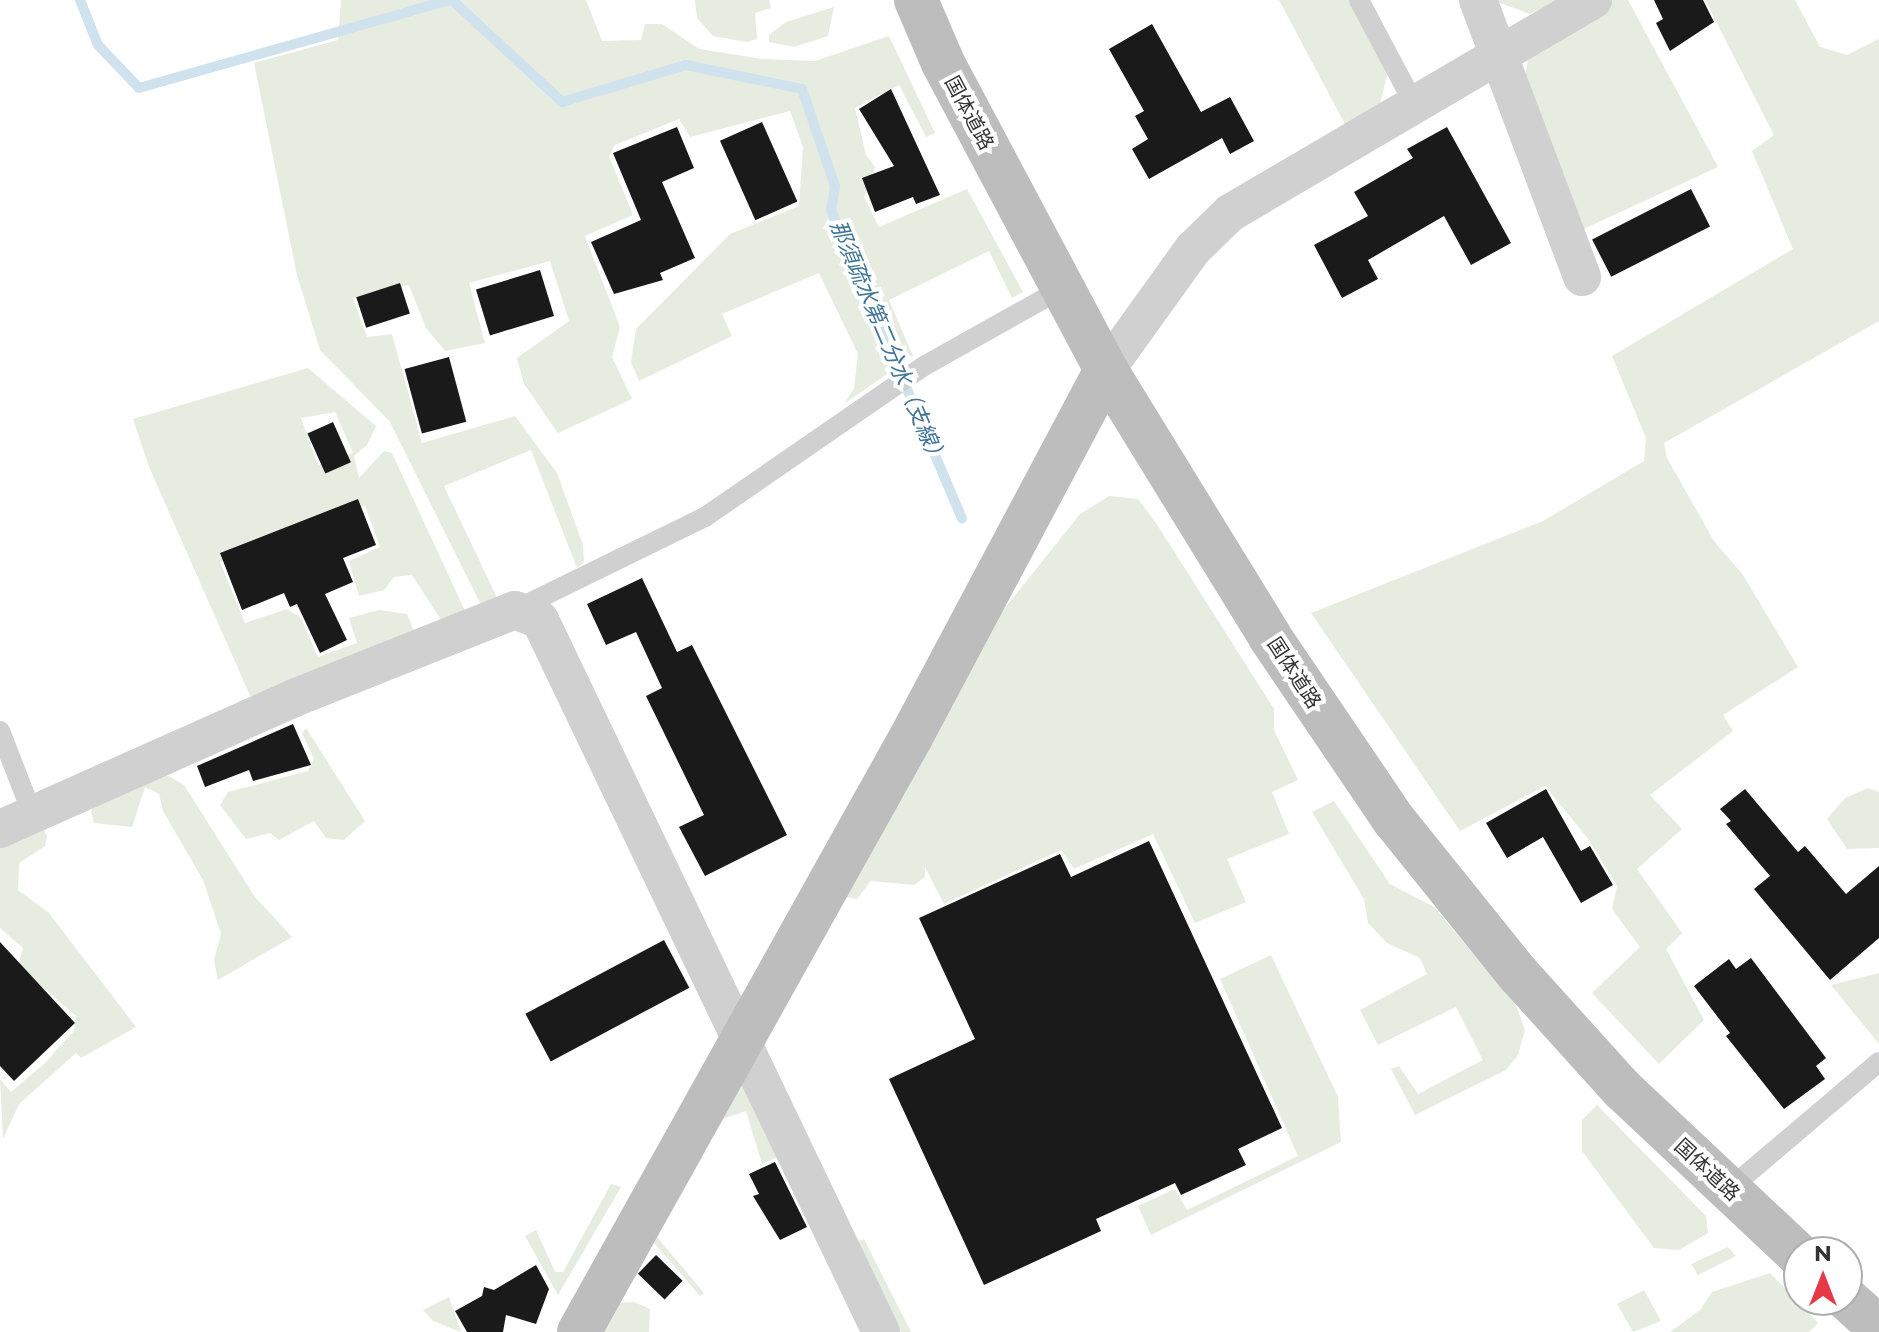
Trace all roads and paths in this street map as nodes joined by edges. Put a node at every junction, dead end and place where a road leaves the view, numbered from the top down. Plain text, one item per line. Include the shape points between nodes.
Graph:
1 (916, 0) edge
2 (1359, 0) edge
3 (1478, 0) edge
4 (1593, 0) edge
5 (1500, 54) junction
6 (1414, 104) junction
7 (1582, 277) dead end
8 (1061, 289) junction
9 (1106, 370) junction
10 (515, 610) junction
11 (0, 731) edge
12 (16, 821) edge
13 (743, 1037) junction
14 (1879, 1062) edge
15 (1728, 1190) junction
16 (1783, 1240) edge
17 (1863, 1314) edge
18 (1879, 1328) edge
19 (579, 1332) edge
20 (881, 1332) edge

1 - 8 street, 国体道路
2 - 6 lane
3 - 5 street
4 - 5 street
5 - 6 street
5 - 7 street
6 - 9 street via 1230,213 1193,249
8 - 9 street, 国体道路
8 - 10 lane via 924,366 705,517
9 - 13 street
9 - 15 street, 国体道路 via 1278,649 1394,820 1518,974 1622,1089
10 - 12 street via 294,698
10 - 13 street via 540,620 551,634
11 - 12 lane
13 - 19 street
13 - 20 street
14 - 15 lane
15 - 16 street, 国体道路
17 - 18 street

